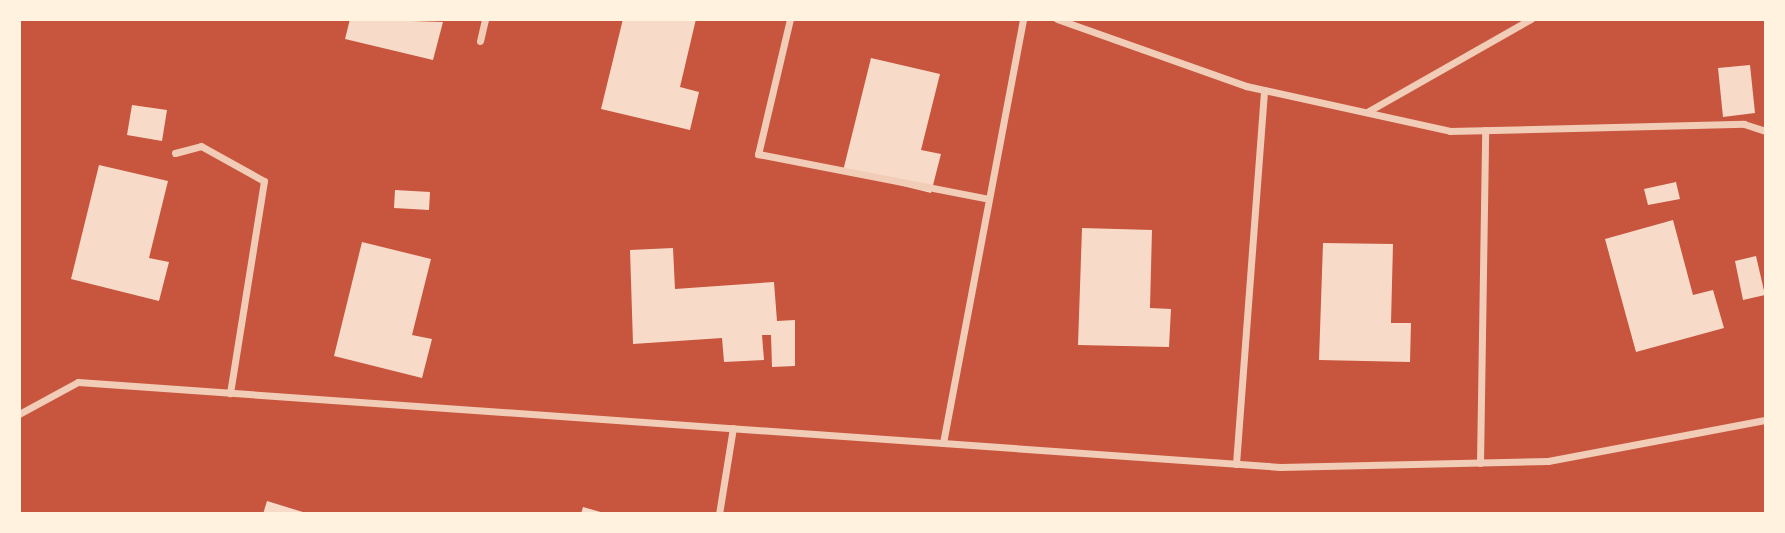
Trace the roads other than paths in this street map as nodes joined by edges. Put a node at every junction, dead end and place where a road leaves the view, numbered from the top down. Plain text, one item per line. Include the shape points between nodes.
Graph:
1 (485, 19) edge
2 (790, 19) edge
3 (1023, 19) edge
4 (1057, 19) edge
5 (1531, 19) edge
6 (480, 41) dead end
7 (1265, 90) junction
8 (1366, 112) junction
9 (1485, 130) junction
10 (1766, 131) edge
11 (175, 153) dead end
12 (989, 199) junction
13 (230, 393) junction
14 (19, 414) edge
15 (1766, 420) edge
16 (733, 428) junction
17 (943, 443) junction
18 (1480, 463) junction
19 (1236, 464) junction
20 (719, 514) edge

1 - 6 street
2 - 12 street via 758,153
3 - 12 street
4 - 7 street
5 - 8 street
7 - 8 street
7 - 19 street
8 - 9 street via 1450,131
9 - 10 street via 1744,124
9 - 18 street
11 - 13 street via 201,146 264,181
12 - 17 street
13 - 14 street via 78,382
13 - 16 street
15 - 18 street via 1548,461
16 - 17 street
16 - 20 street
17 - 19 street
18 - 19 street

